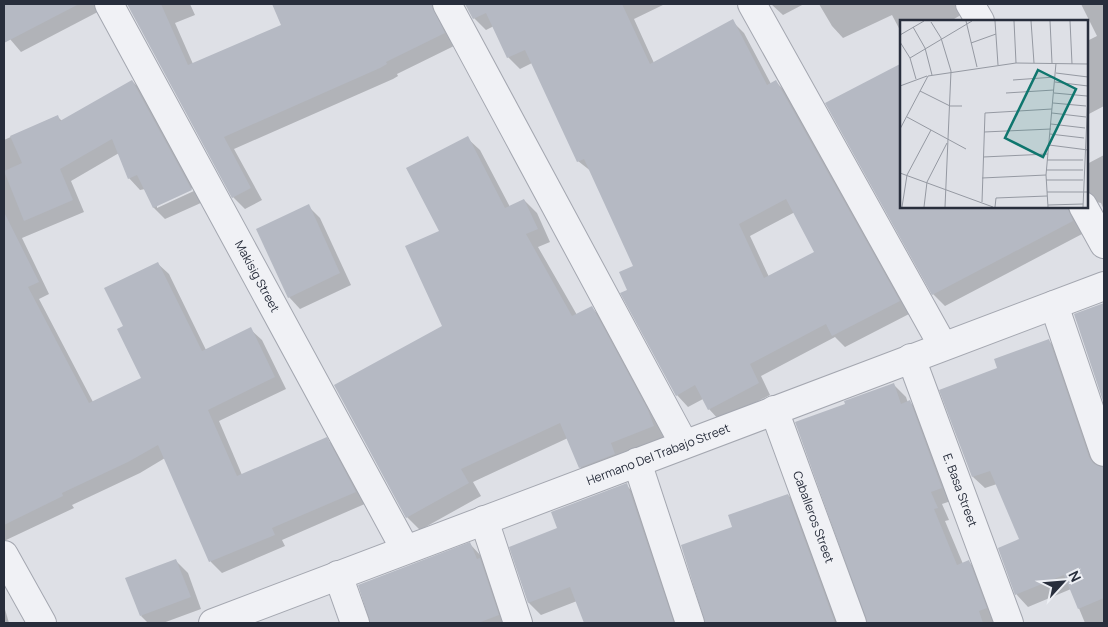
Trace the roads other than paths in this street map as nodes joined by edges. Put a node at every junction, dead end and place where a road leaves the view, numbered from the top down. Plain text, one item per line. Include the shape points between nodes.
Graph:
1 (109, 4) edge
2 (447, 4) edge
3 (752, 4) edge
4 (970, 4) edge
5 (979, 20) edge
6 (1084, 208) edge
7 (1104, 244) edge
8 (1104, 286) edge
9 (1054, 305) junction
10 (943, 346) junction
11 (911, 358) junction
12 (774, 410) junction
13 (684, 444) junction
14 (1104, 452) edge
15 (637, 462) junction
16 (484, 520) junction
17 (405, 549) junction
18 (4, 555) edge
19 (338, 575) junction
20 (42, 623) edge
21 (213, 623) edge
22 (355, 623) edge
23 (518, 623) edge
24 (690, 623) edge
25 (852, 623) edge
26 (1009, 623) edge

1 - 17 street, Makisig Street
2 - 13 street
3 - 10 street
4 - 5 street
6 - 7 street
8 - 9 street, Hermano Del Trabajo Street
9 - 10 street, Hermano Del Trabajo Street
9 - 14 street
10 - 11 street, Hermano Del Trabajo Street
11 - 12 street, Hermano Del Trabajo Street
11 - 26 street, E. Basa Street
12 - 13 street, Hermano Del Trabajo Street
12 - 25 street, Caballeros Street
13 - 15 street, Hermano Del Trabajo Street
15 - 16 street, Hermano Del Trabajo Street
15 - 24 street
16 - 17 street, Hermano Del Trabajo Street
16 - 23 street
17 - 19 street, Hermano Del Trabajo Street
18 - 20 street
19 - 21 street, Hermano Del Trabajo Street
19 - 22 street

